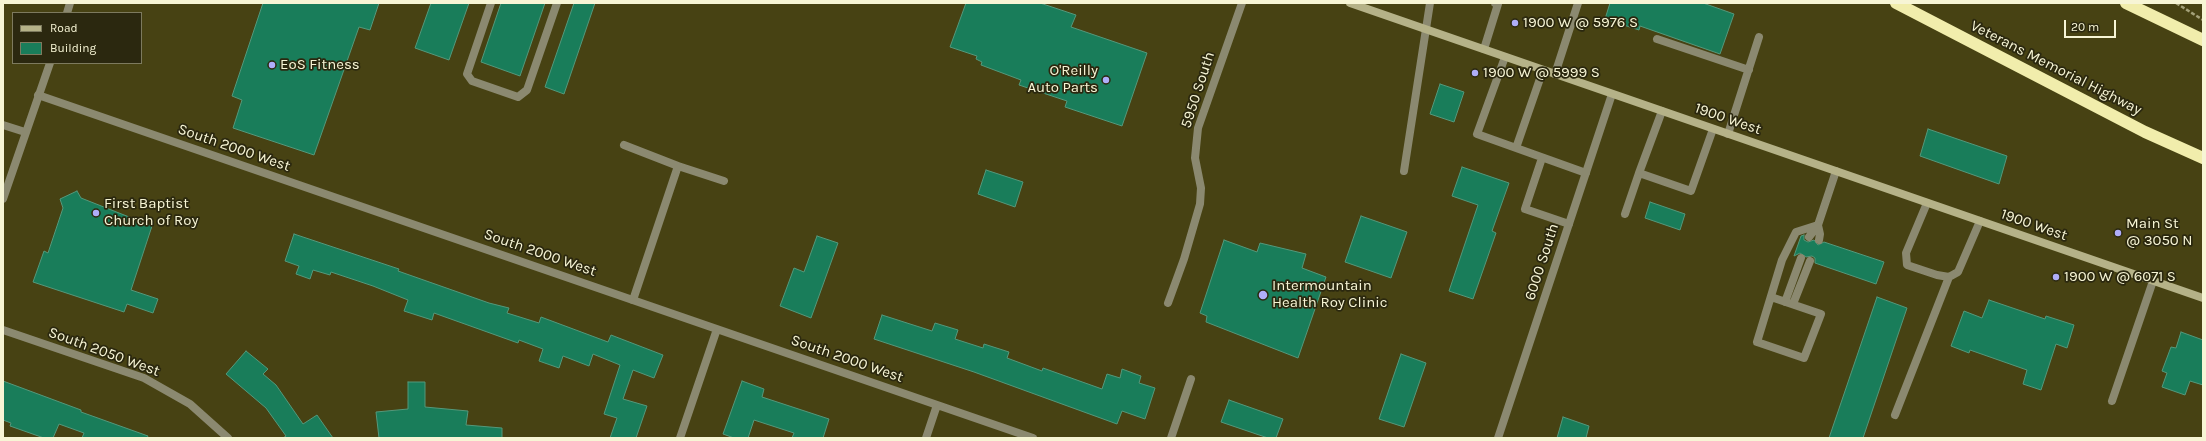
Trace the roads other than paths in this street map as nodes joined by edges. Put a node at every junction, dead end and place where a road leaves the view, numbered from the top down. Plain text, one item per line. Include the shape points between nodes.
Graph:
1 (491, 3) edge
2 (557, 3) edge
3 (1242, 3) edge
4 (1350, 3) edge
5 (1430, 3) edge
6 (1497, 3) edge
7 (1578, 3) edge
8 (1896, 3) edge
9 (2126, 3) edge
10 (1426, 29) junction
11 (1759, 37) dead end
12 (1657, 39) dead end
13 (2203, 40) edge
14 (1484, 49) junction
15 (1505, 57) junction
16 (50, 64) edge
17 (1543, 70) junction
18 (1749, 70) junction
19 (1556, 74) junction
20 (1612, 94) junction
21 (38, 95) junction
22 (1662, 111) junction
23 (3, 125) edge
24 (1713, 129) junction
25 (26, 132) junction
26 (1728, 134) junction
27 (624, 146) dead end
28 (1516, 148) junction
29 (1542, 158) junction
30 (2203, 158) edge
31 (678, 166) junction
32 (1404, 171) dead end
33 (1836, 171) junction
34 (1586, 173) junction
35 (1639, 173) junction
36 (724, 181) dead end
37 (3, 199) edge
38 (1927, 203) junction
39 (1625, 214) dead end
40 (1980, 221) junction
41 (1569, 224) junction
42 (1818, 225) junction
43 (1809, 237) dead end
44 (1818, 240) dead end
45 (1801, 258) dead end
46 (1810, 261) dead end
47 (1949, 277) junction
48 (2153, 281) junction
49 (1771, 297) junction
50 (2203, 298) edge
51 (633, 300) junction
52 (1168, 302) dead end
53 (1785, 302) junction
54 (1793, 304) junction
55 (717, 329) junction
56 (3, 330) edge
57 (1191, 379) dead end
58 (2112, 401) dead end
59 (937, 405) junction
60 (1895, 415) dead end
61 (228, 438) edge
62 (680, 438) edge
63 (926, 438) edge
64 (1033, 438) edge
65 (1171, 438) edge
66 (1498, 438) edge

1 - 2 street via 467,74 472,82 518,97 526,90
3 - 52 street, 5950 South via 1198,128 1195,158 1201,188 1200,204
4 - 10 main road, 1900 West
5 - 10 street
6 - 14 street
7 - 19 street
8 - 30 highway, Veterans Memorial Highway via 2145,132
9 - 13 highway
10 - 14 main road, 1900 West
10 - 32 street
11 - 18 street
12 - 18 street
14 - 15 main road, 1900 West
15 - 17 main road, 1900 West
15 - 28 street via 1477,134
16 - 21 street
17 - 19 main road, 1900 West
17 - 28 street
18 - 26 street
19 - 20 main road, 1900 West
20 - 22 main road, 1900 West
20 - 34 street, 6000 South
21 - 25 street
21 - 51 street, South 2000 West
22 - 24 main road, 1900 West
22 - 35 street
23 - 25 street
24 - 26 main road, 1900 West
24 - 35 street via 1691,191
25 - 37 street
26 - 33 main road, 1900 West
27 - 31 street
28 - 29 street
29 - 34 street
29 - 41 street via 1525,209
31 - 36 street
31 - 51 street
33 - 38 main road, 1900 West
33 - 42 street
34 - 41 street, 6000 South
35 - 39 street
38 - 40 main road, 1900 West
38 - 47 street via 1906,254 1907,265
40 - 47 street via 1958,272
40 - 48 main road, 1900 West
41 - 66 street, 6000 South
42 - 43 street
42 - 44 street
42 - 49 street via 1796,232 1782,260
45 - 53 street
46 - 54 street
47 - 60 street
48 - 50 main road, 1900 West
48 - 58 street
49 - 53 street
49 - 54 street via 1757,342 1804,358 1821,314
51 - 55 street, South 2000 West
53 - 54 street
55 - 59 street, South 2000 West
55 - 62 street
56 - 61 street, South 2050 West via 144,378 190,404
57 - 65 street
59 - 63 street
59 - 64 street, South 2000 West

